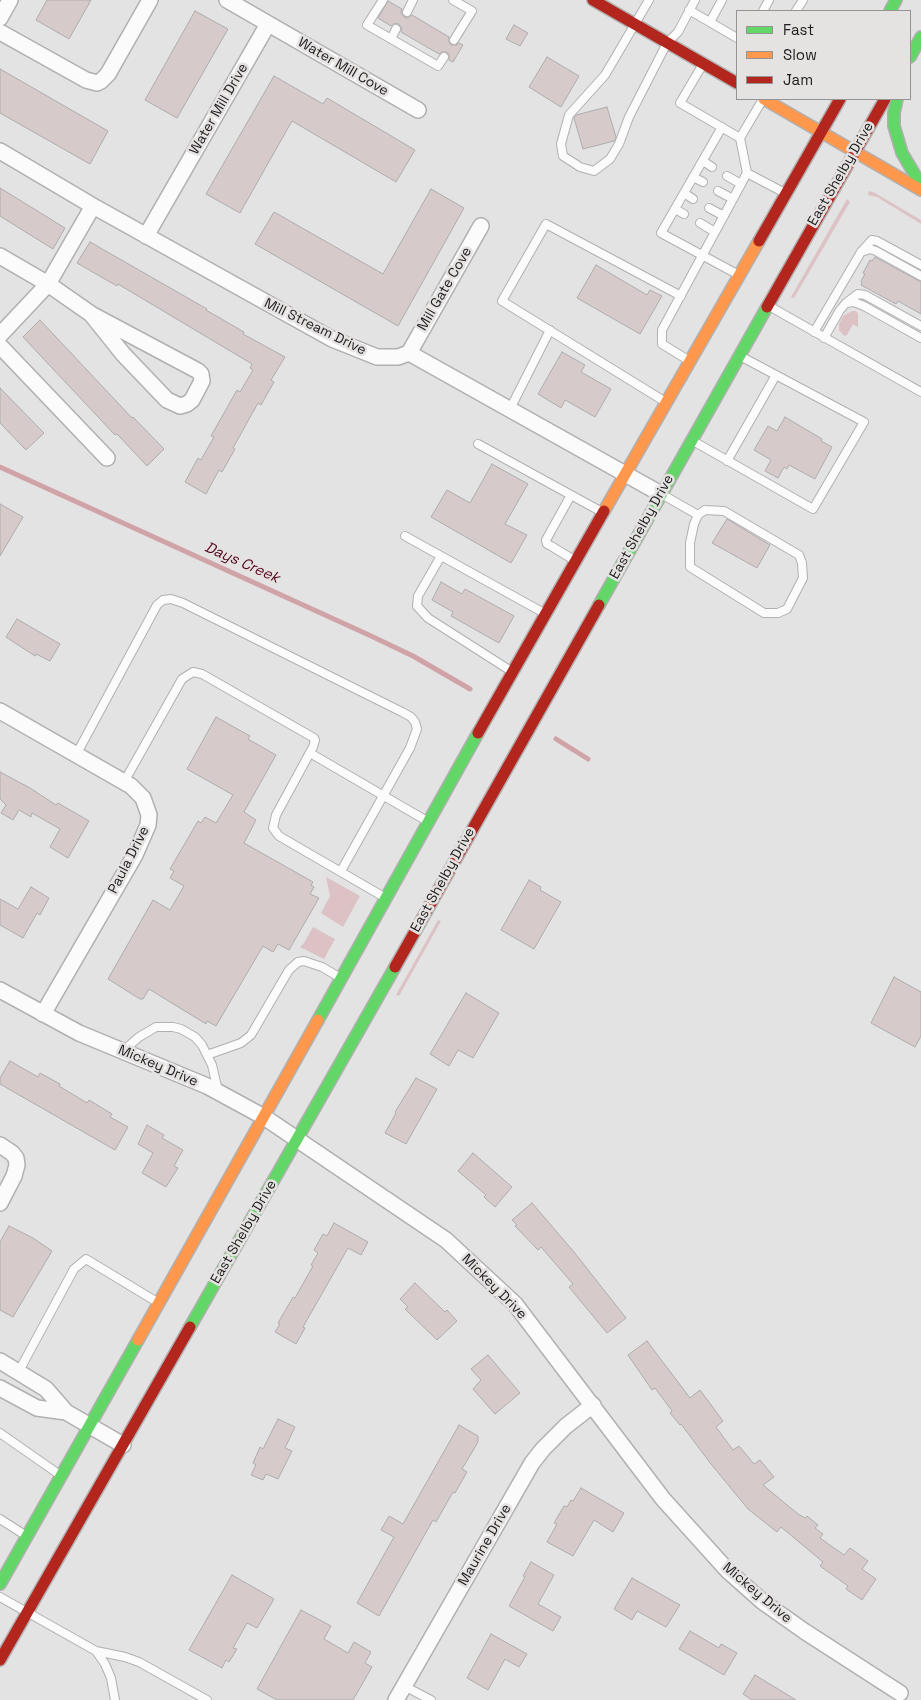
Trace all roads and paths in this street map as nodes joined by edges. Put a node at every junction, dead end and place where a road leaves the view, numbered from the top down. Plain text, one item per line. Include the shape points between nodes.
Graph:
1 (10, 0) edge
2 (150, 0) edge
3 (227, 0) edge
4 (383, 0) edge
5 (413, 0) edge
6 (453, 0) edge
7 (593, 0) edge
8 (649, 0) edge
9 (695, 0) edge
10 (722, 0) edge
11 (689, 10) junction
12 (407, 12) dead end
13 (0, 18) edge
14 (710, 22) junction
15 (268, 24) junction
16 (635, 25) junction
17 (396, 30) dead end
18 (0, 32) edge
19 (736, 37) edge
20 (921, 37) edge
21 (390, 39) junction
22 (454, 40) dead end
23 (666, 43) junction
24 (912, 52) edge
25 (444, 57) dead end
26 (703, 64) junction
27 (736, 82) edge
28 (762, 100) edge
29 (765, 100) edge
30 (839, 100) edge
31 (884, 100) edge
32 (897, 100) edge
33 (418, 110) dead end
34 (722, 127) junction
35 (821, 131) junction
36 (740, 138) junction
37 (0, 151) edge
38 (854, 151) junction
39 (703, 161) junction
40 (712, 166) dead end
41 (747, 173) junction
42 (727, 176) dead end
43 (693, 177) junction
44 (703, 182) dead end
45 (741, 184) junction
46 (921, 185) edge
47 (921, 190) edge
48 (718, 191) dead end
49 (786, 193) junction
50 (684, 194) junction
51 (692, 199) dead end
52 (733, 199) junction
53 (92, 206) junction
54 (709, 208) dead end
55 (675, 209) junction
56 (684, 214) dead end
57 (724, 216) junction
58 (700, 223) dead end
59 (481, 226) dead end
60 (716, 232) junction
61 (146, 236) junction
62 (861, 252) junction
63 (702, 255) junction
64 (0, 256) edge
65 (921, 265) edge
66 (738, 275) junction
67 (921, 276) edge
68 (48, 284) junction
69 (681, 296) junction
70 (846, 303) junction
71 (768, 305) junction
72 (91, 314) junction
73 (921, 326) edge
74 (550, 330) junction
75 (814, 332) junction
76 (0, 335) edge
77 (824, 338) junction
78 (921, 338) edge
79 (0, 346) edge
80 (409, 352) junction
81 (739, 356) junction
82 (689, 361) junction
83 (776, 375) junction
84 (921, 392) edge
85 (666, 402) junction
86 (510, 409) junction
87 (691, 440) junction
88 (478, 444) dead end
89 (108, 458) dead end
90 (727, 460) junction
91 (625, 474) junction
92 (661, 494) junction
93 (571, 495) junction
94 (603, 513) junction
95 (698, 515) junction
96 (405, 536) dead end
97 (441, 556) junction
98 (576, 561) junction
99 (546, 614) junction
100 (512, 672) junction
101 (0, 711) edge
102 (310, 754) junction
103 (76, 755) junction
104 (124, 782) junction
105 (383, 796) junction
106 (428, 822) junction
107 (340, 872) junction
108 (386, 898) junction
109 (341, 978) junction
110 (0, 990) edge
111 (43, 1014) junction
112 (123, 1051) junction
113 (208, 1055) junction
114 (219, 1093) junction
115 (264, 1117) junction
116 (298, 1138) junction
117 (0, 1145) edge
118 (4, 1197) edge
119 (158, 1303) junction
120 (6, 1368) edge
121 (0, 1388) edge
122 (593, 1405) junction
123 (66, 1412) junction
124 (88, 1425) junction
125 (0, 1433) edge
126 (123, 1445) junction
127 (61, 1475) junction
128 (0, 1519) edge
129 (27, 1536) junction
130 (0, 1584) edge
131 (0, 1597) edge
132 (27, 1612) junction
133 (96, 1651) junction
134 (0, 1660) edge
135 (404, 1686) junction
136 (900, 1693) dead end
137 (115, 1700) edge
138 (207, 1700) edge
139 (396, 1700) edge
140 (431, 1700) edge

1 - 13 street
2 - 18 street via 108,74 97,82 86,80
3 - 15 street
4 - 21 lane via 367,25
5 - 12 lane
6 - 22 lane via 472,11
7 - 16 main road
8 - 16 lane
9 - 11 lane
10 - 14 lane
11 - 14 lane
11 - 23 lane via 678,32
14 - 19 lane
15 - 33 street, Water Mill Cove
15 - 61 street, Water Mill Drive
16 - 23 main road
16 - 23 lane via 605,75 569,115 561,144 563,156 580,167 594,171 610,159
17 - 21 lane
20 - 24 main road
21 - 25 lane via 438,66
23 - 26 main road
26 - 27 main road
26 - 34 lane via 680,102
28 - 36 lane
29 - 35 main road
30 - 35 main road
31 - 38 main road, East Shelby Drive
32 - 46 main road via 894,126 902,153
34 - 36 lane
34 - 39 lane
35 - 38 main road
35 - 49 main road
36 - 41 lane
37 - 53 street, Mill Stream Drive
38 - 47 main road
38 - 71 main road, East Shelby Drive
39 - 40 lane
39 - 43 lane
41 - 45 lane
41 - 49 lane
42 - 45 lane
43 - 44 lane
43 - 50 lane
45 - 52 lane
48 - 52 lane
49 - 66 main road
50 - 51 lane
50 - 55 lane
52 - 57 lane
53 - 61 street, Mill Stream Drive
53 - 68 street
54 - 57 lane
55 - 56 lane
55 - 63 lane via 661,232
57 - 60 lane
58 - 60 lane
59 - 80 street, Mill Gate Cove
60 - 63 lane
61 - 80 street, Mill Stream Drive via 349,347 387,358
62 - 65 lane via 872,240 877,241
62 - 67 lane via 876,251
62 - 75 lane
63 - 66 lane
63 - 69 lane
64 - 68 street
66 - 82 main road
68 - 72 street
68 - 76 street
69 - 74 lane via 546,224 502,301
69 - 82 lane via 662,330 662,344
70 - 73 lane via 858,294 865,295
70 - 77 lane
70 - 78 lane via 864,306
71 - 75 lane
71 - 81 main road, East Shelby Drive
72 - 72 street via 161,395 180,406 192,400 202,382 198,371
74 - 85 lane
74 - 86 lane
75 - 77 lane
77 - 84 lane
79 - 89 street
80 - 86 street
81 - 83 lane
81 - 87 main road, East Shelby Drive
82 - 85 main road
83 - 90 lane
83 - 90 lane via 864,422 813,509
85 - 91 main road
86 - 91 street
87 - 90 lane
87 - 92 main road, East Shelby Drive
88 - 93 lane
91 - 92 street
91 - 94 main road
92 - 95 lane
92 - 116 main road, East Shelby Drive
93 - 94 lane
93 - 98 lane via 546,540 547,544
94 - 98 main road
95 - 95 lane via 690,544 690,567 764,613 787,609 803,578 799,555 724,511 705,510
96 - 97 lane
97 - 99 lane
97 - 100 lane via 418,596 417,606 428,618
98 - 99 main road
99 - 100 main road
100 - 106 main road
101 - 103 street, Paula Drive
102 - 104 lane via 315,740 312,735 206,676 193,672 182,679
102 - 105 lane
102 - 107 lane via 276,815 273,828 279,836
103 - 104 street, Paula Drive
103 - 105 lane via 152,613 163,600 171,599 411,717 416,722 415,737
104 - 111 street, Paula Drive via 143,798 149,814 148,826 135,855
105 - 106 lane
105 - 107 lane
106 - 108 main road
107 - 108 lane
108 - 109 main road
109 - 113 lane via 322,967 298,962 289,970 251,1035 241,1043
109 - 115 main road
110 - 111 street, Mickey Drive
111 - 112 street, Mickey Drive
112 - 113 lane via 156,1027 173,1027 195,1037
112 - 114 street, Mickey Drive
113 - 114 lane
114 - 115 street, Mickey Drive
115 - 116 street, Mickey Drive
115 - 119 main road
116 - 122 street, Mickey Drive via 446,1240 515,1304
116 - 126 main road, East Shelby Drive
117 - 118 street via 12,1153 17,1166
119 - 120 lane via 86,1260 74,1269
119 - 124 main road
120 - 123 street via 46,1389
121 - 123 street via 37,1408
122 - 135 street, Maurine Drive via 566,1426 532,1464
122 - 136 street, Mickey Drive via 663,1499 728,1571 763,1602
123 - 124 street
124 - 126 street
124 - 127 main road
125 - 127 lane
126 - 132 main road, East Shelby Drive
127 - 129 main road
128 - 129 lane
129 - 130 main road
131 - 132 lane
132 - 133 lane
132 - 134 main road, East Shelby Drive
133 - 137 lane via 105,1664
133 - 138 lane via 139,1662
135 - 139 street, Maurine Drive
135 - 140 lane

